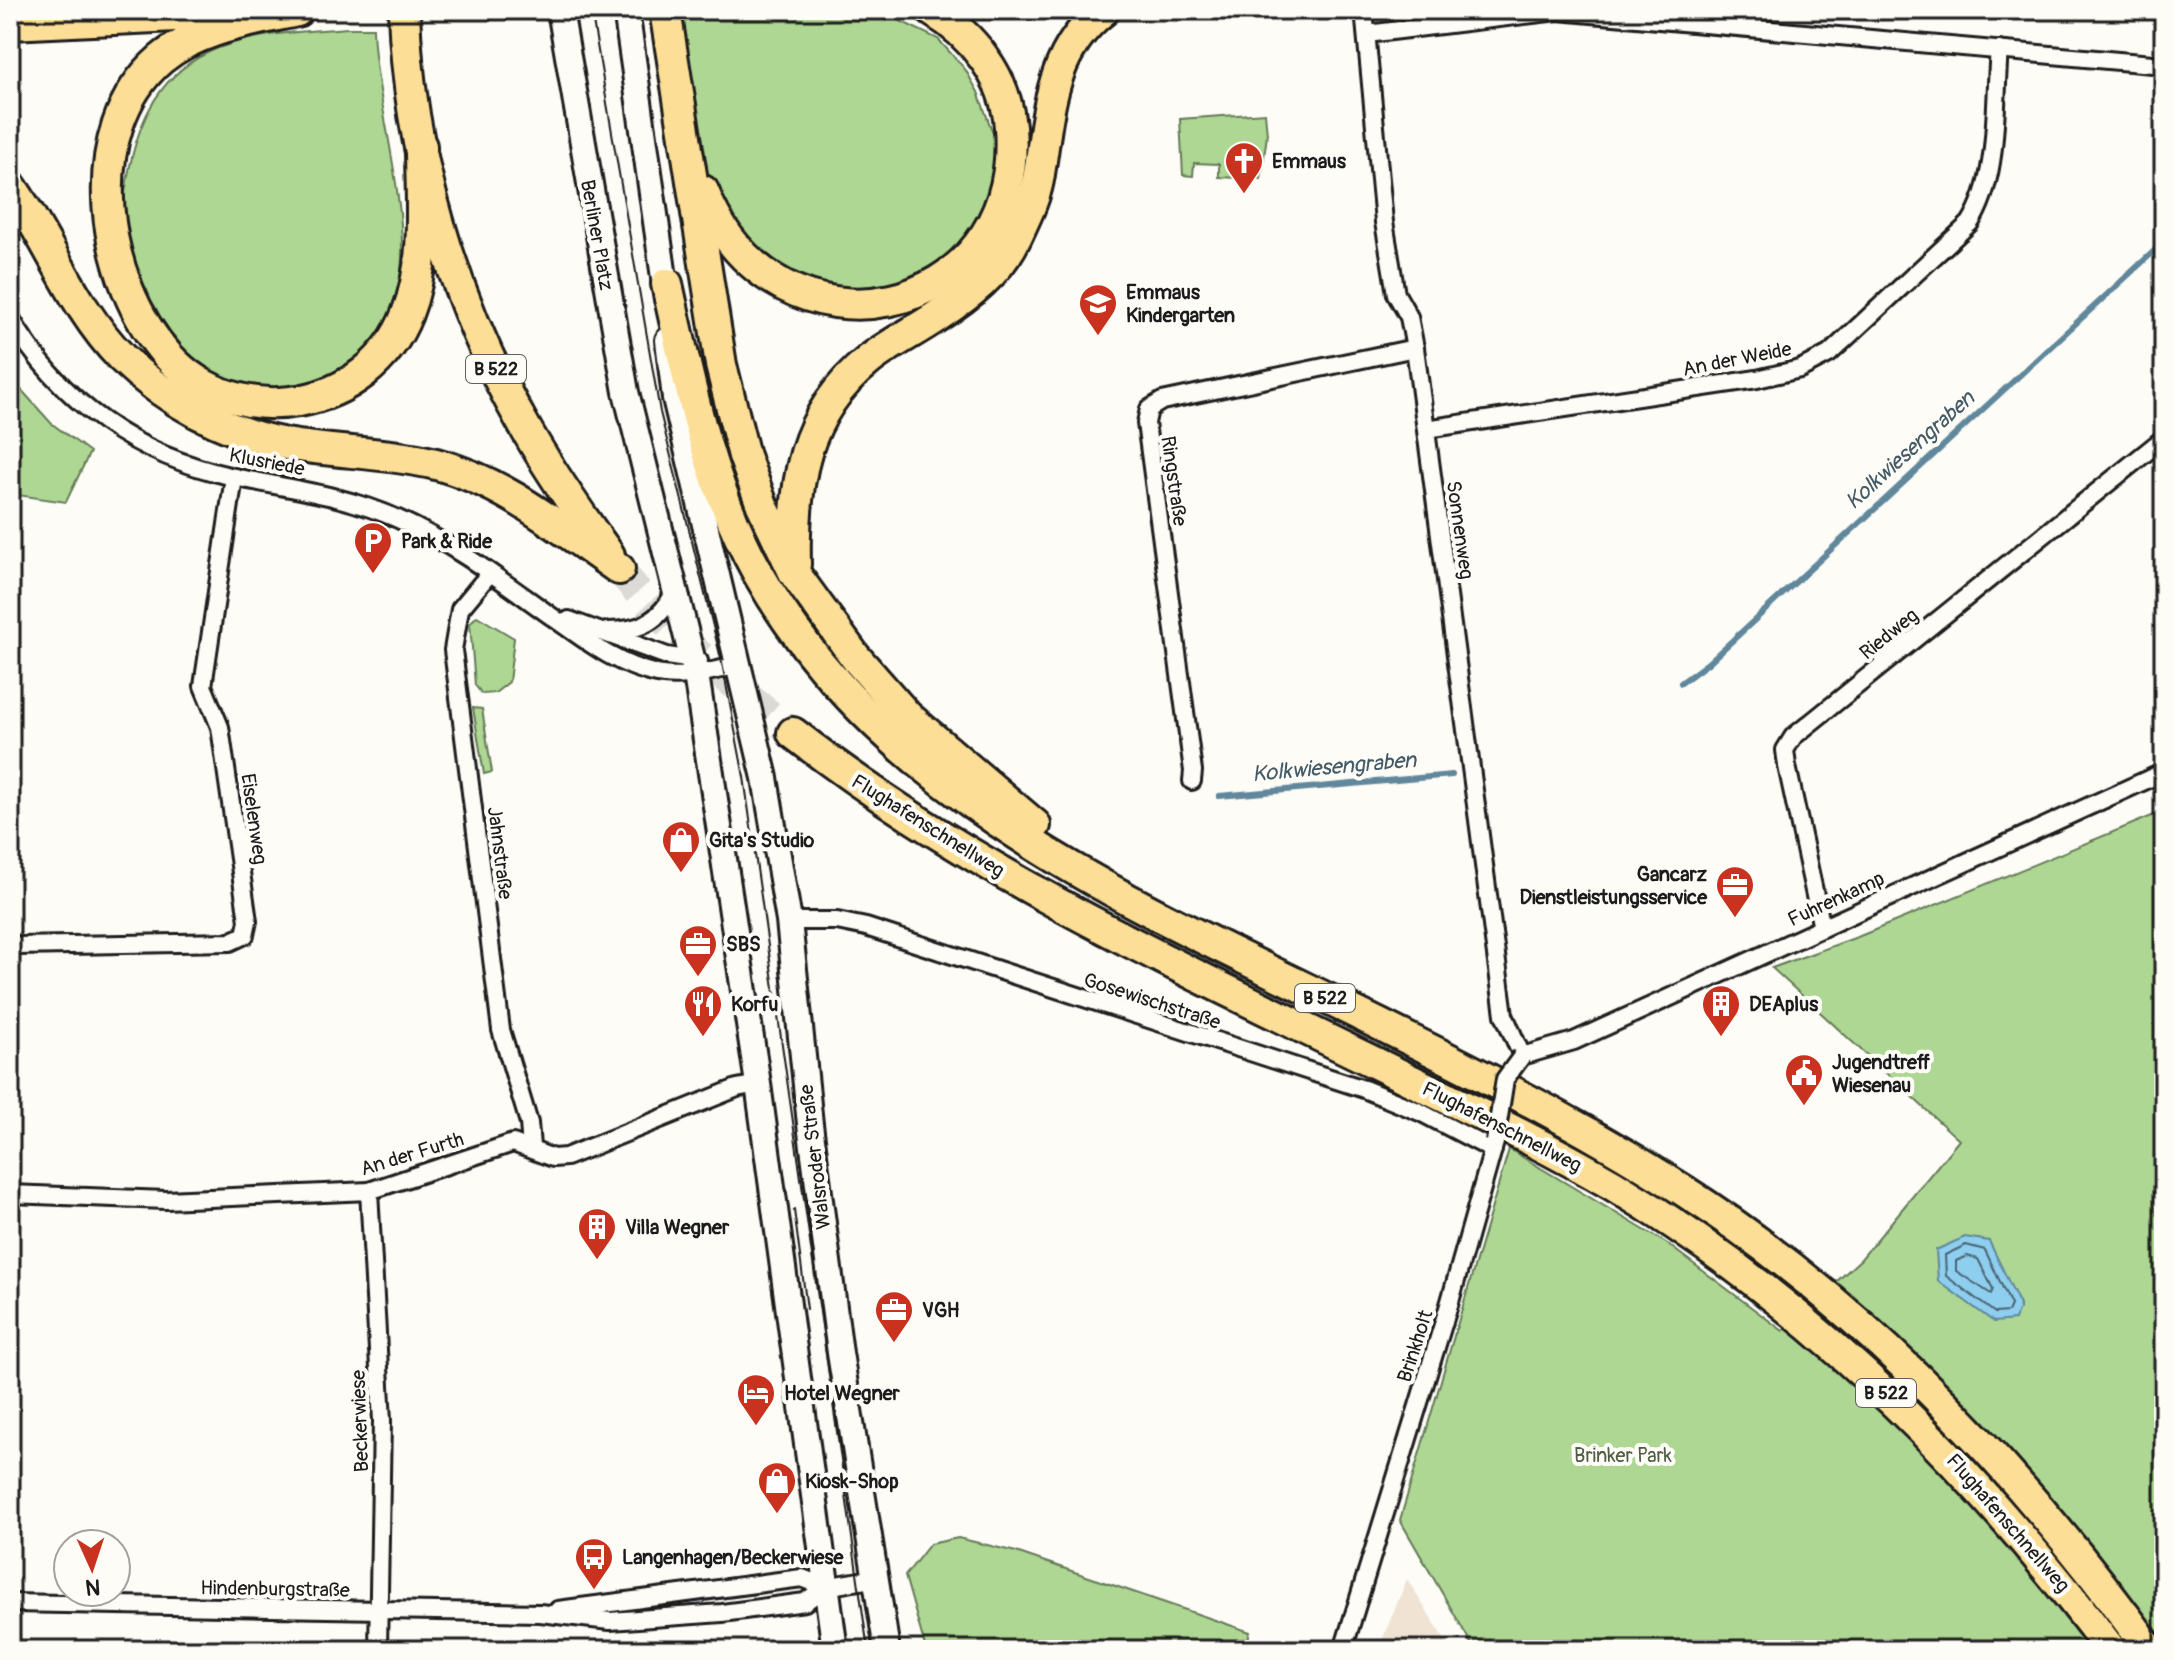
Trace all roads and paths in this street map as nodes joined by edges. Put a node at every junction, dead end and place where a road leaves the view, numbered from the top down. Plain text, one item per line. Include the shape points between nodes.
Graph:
1 (311, 10) edge
2 (404, 10) edge
3 (665, 10) edge
4 (931, 10) edge
5 (1104, 10) edge
6 (1364, 10) edge
7 (297, 11) edge
8 (560, 12) edge
9 (626, 12) edge
10 (10, 24) edge
11 (1367, 34) junction
12 (1999, 50) junction
13 (2164, 65) edge
14 (421, 146) junction
15 (689, 156) junction
16 (10, 185) edge
17 (667, 284) junction
18 (10, 317) edge
19 (1415, 348) junction
20 (1426, 429) junction
21 (2164, 438) edge
22 (234, 477) junction
23 (490, 573) junction
24 (795, 574) junction
25 (675, 591) junction
26 (545, 611) junction
27 (594, 630) junction
28 (740, 665) junction
29 (694, 667) junction
30 (793, 733) tunnel mouth
31 (2164, 772) edge
32 (1192, 781) dead end
33 (1058, 860) junction
34 (789, 921) junction
35 (1822, 928) junction
36 (10, 942) edge
37 (1522, 1056) junction
38 (758, 1084) junction
39 (1494, 1146) junction
40 (531, 1147) junction
41 (369, 1191) junction
42 (10, 1194) edge
43 (877, 1578) junction
44 (825, 1587) junction
45 (10, 1603) edge
46 (379, 1611) junction
47 (540, 1613) junction
48 (378, 1650) edge
49 (835, 1650) edge
50 (887, 1650) edge
51 (1343, 1650) edge
52 (2111, 1650) edge
53 (2150, 1650) edge

1 - 7 highway
2 - 14 highway, B 522
3 - 15 highway
4 - 15 highway via 957,28 990,66 1003,91 1011,146 1010,175 990,229 947,275 920,291 859,305 798,294 761,273 732,246 712,215
5 - 24 highway via 1072,43 1058,68 1039,176 1013,243 969,295 869,360 823,417 808,445 793,505
6 - 11 street, Sonnenweg
7 - 10 highway
7 - 14 highway via 225,27 183,45 138,84 122,113 109,175 111,230 133,300 169,358 216,392 274,405 308,401 369,371 403,323 417,275
8 - 25 main road, Berliner Platz via 611,316
9 - 17 main road
11 - 12 street via 1558,11
11 - 19 street, Sonnenweg via 1384,222 1396,294 1409,317
12 - 13 street
12 - 20 street, An der Weide via 1982,205 1970,223 1829,354 1800,369 1757,379
14 - 16 highway, B 522 via 451,260 497,373 561,487 619,569 509,494 474,477 394,456 260,437 206,417 176,399 122,357 93,322
15 - 24 highway via 732,415 762,505
17 - 28 main road, Walsroder Straße via 668,346 691,470
17 - 33 highway, B 522 via 711,464 731,518 787,620 829,676 903,749
18 - 22 street, Klusriede via 51,377 102,422 161,454
19 - 20 street, Sonnenweg
19 - 32 street, Ringstraße via 1162,401 1149,409 1146,423
20 - 37 street, Sonnenweg via 1504,1015
21 - 35 street, Riedweg via 1793,737 1785,750 1787,766
22 - 23 street, Klusriede via 354,501 426,532
22 - 36 street, Eiselenweg via 203,686 220,727 248,921 245,935 230,942
23 - 26 street, Klusriede
23 - 40 street, Jahnstraße via 460,609 453,650 501,1030 529,1123
24 - 33 highway via 907,716 1033,822
25 - 27 street, Klusriede via 659,617 640,628
25 - 29 main road, Berliner Platz
26 - 27 street, Klusriede
26 - 29 street, Klusriede via 621,662 656,674
27 - 29 street, Klusriede
28 - 29 street, Klusriede
28 - 34 main road, Walsroder Straße
29 - 38 main road
30 - 52 highway, Flughafenschnellweg / B 522 via 927,830 1044,897 1519,1133 1669,1221 1823,1337 1938,1442 1994,1502
31 - 35 street, Fuhrenkamp
33 - 53 highway, Flughafenschnellweg / B 522 via 1592,1135 1684,1191 1842,1312 1957,1418 2083,1561
34 - 39 street, Gosewischstraße via 866,927 1364,1089
34 - 43 main road, Walsroder Straße via 840,1353
35 - 37 street, Fuhrenkamp via 1574,1041
37 - 39 street, Brinkholt, bridge via 1505,1079
38 - 40 street, An der Furth via 566,1157 553,1158
38 - 44 main road
39 - 51 street, Brinkholt
40 - 41 street, An der Furth via 513,1143
41 - 42 street, An der Furth via 166,1200
41 - 46 street, Beckerwiese via 382,1421
43 - 44 street, Hindenburgstraße
43 - 50 main road, Walsroder Straße
44 - 47 street, Hindenburgstraße via 802,1578
44 - 47 street, Hindenburgstraße via 805,1602 658,1619 610,1621
44 - 49 main road
45 - 46 street, Hindenburgstraße
46 - 47 street, Hindenburgstraße
46 - 48 street, Beckerwiese

